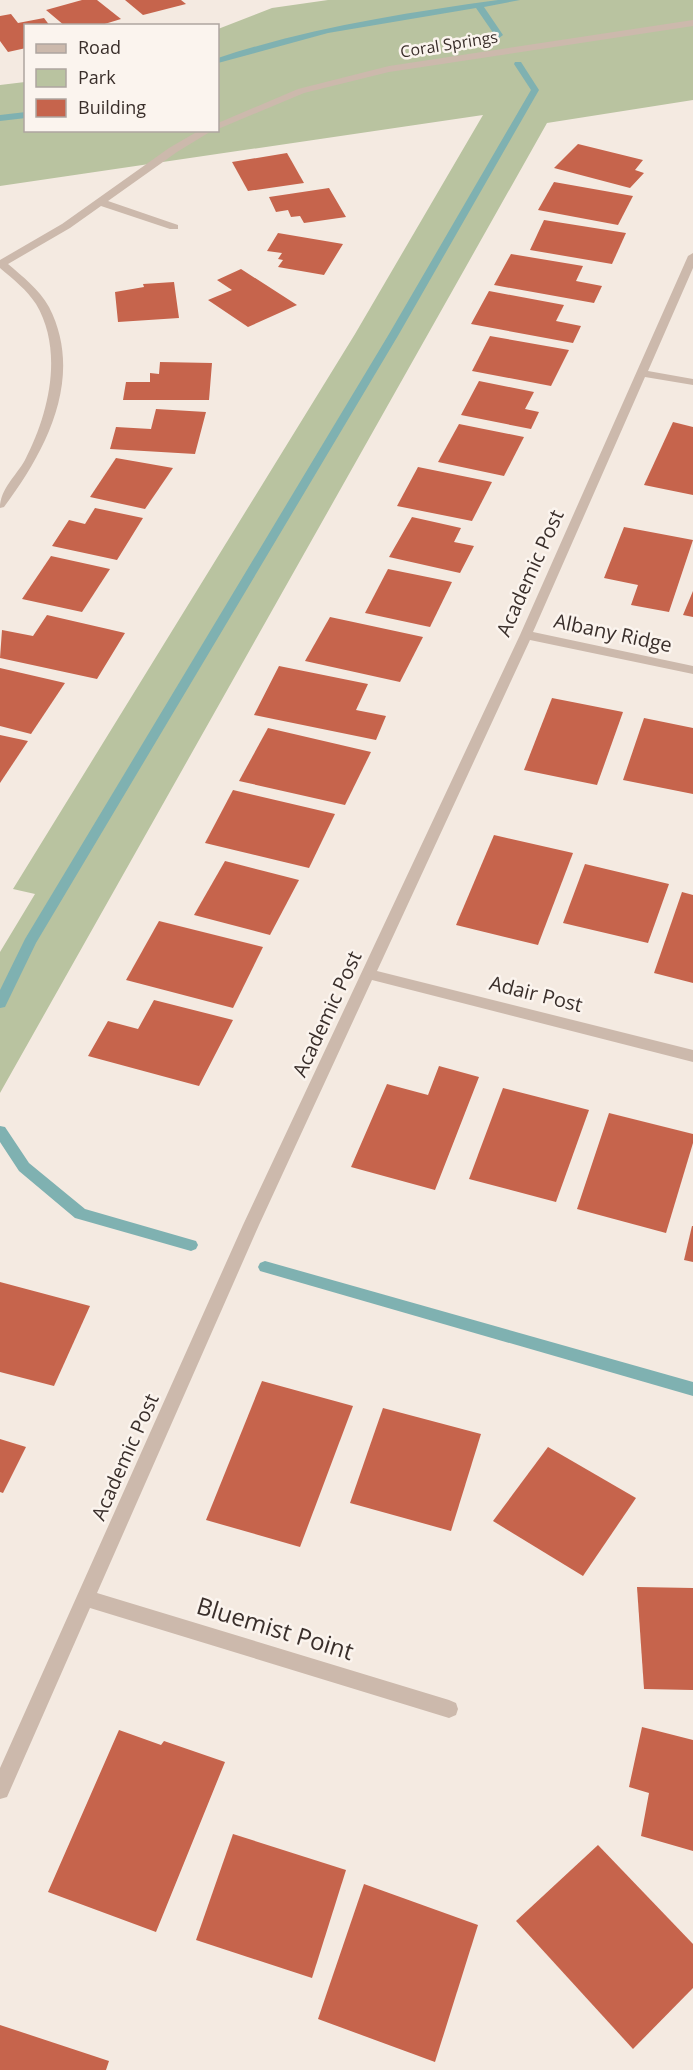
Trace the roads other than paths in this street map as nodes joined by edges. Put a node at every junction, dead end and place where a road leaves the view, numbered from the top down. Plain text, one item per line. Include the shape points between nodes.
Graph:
1 (693, 23) edge
2 (219, 126) edge
3 (204, 132) edge
4 (100, 202) junction
5 (174, 227) dead end
6 (693, 256) edge
7 (1, 264) edge
8 (643, 373) junction
9 (693, 382) edge
10 (0, 504) edge
11 (526, 635) junction
12 (693, 670) edge
13 (369, 974) junction
14 (693, 1056) edge
15 (85, 1598) junction
16 (449, 1708) dead end
17 (0, 1790) edge

1 - 2 street, Coral Springs via 388,69 301,91
3 - 4 street
4 - 5 street
4 - 7 street
6 - 8 street, Academic Post
7 - 10 street via 30,288 44,308 53,336 56,365 46,428 32,460
8 - 9 street
8 - 11 street, Academic Post
11 - 12 street, Albany Ridge
11 - 13 street, Academic Post
13 - 14 street, Adair Post
13 - 15 street, Academic Post via 251,1226
15 - 16 street, Bluemist Point
15 - 17 street, Academic Post

